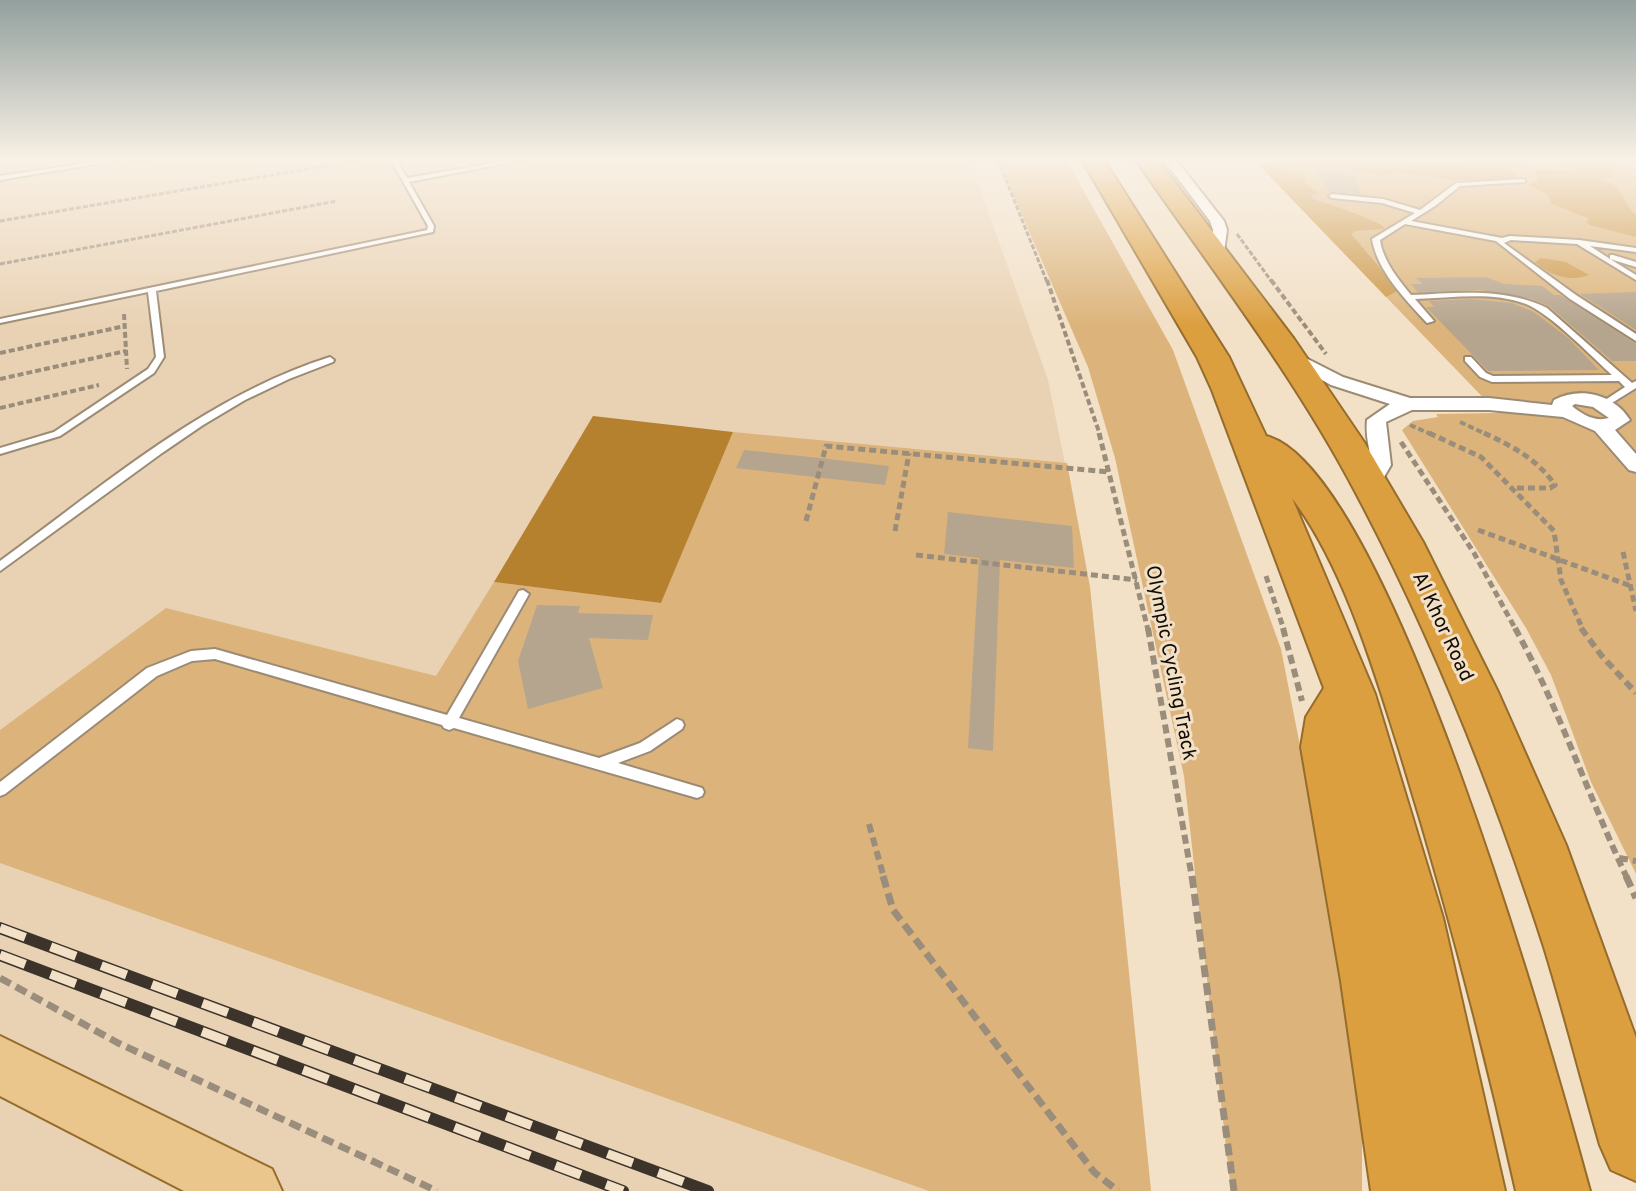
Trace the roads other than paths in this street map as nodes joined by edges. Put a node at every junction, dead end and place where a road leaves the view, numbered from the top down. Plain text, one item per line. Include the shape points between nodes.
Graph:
1 (426, 216) edge
2 (1127, 216) edge
3 (1202, 216) edge
4 (1212, 216) edge
5 (1414, 216) edge
6 (1404, 222) junction
7 (1454, 231) junction
8 (1381, 235) junction
9 (1226, 240) junction
10 (1500, 240) junction
11 (1579, 242) junction
12 (1636, 250) edge
13 (1597, 252) junction
14 (1636, 265) edge
15 (1636, 278) edge
16 (152, 290) junction
17 (1412, 297) junction
18 (0, 321) edge
19 (1430, 321) dead end
20 (1636, 338) edge
21 (1286, 352) junction
22 (1468, 359) dead end
23 (330, 360) dead end
24 (1620, 378) junction
25 (1633, 386) edge
26 (1604, 404) junction
27 (1400, 411) junction
28 (1566, 412) junction
29 (1600, 425) junction
30 (1249, 438) junction
31 (0, 451) edge
32 (1636, 466) edge
33 (1370, 484) junction
34 (0, 567) edge
35 (523, 594) dead end
36 (1351, 694) junction
37 (449, 724) junction
38 (677, 725) dead end
39 (600, 764) junction
40 (0, 790) edge
41 (697, 792) dead end
42 (0, 1065) edge
43 (1631, 1117) edge
44 (250, 1191) edge
45 (1408, 1191) edge
46 (1468, 1191) edge
47 (1553, 1191) edge

1 - 16 lane via 431,226 427,233
2 - 30 highway via 1213,357
3 - 9 highway, Al Khor Road
4 - 9 street
5 - 6 lane
6 - 7 lane
6 - 8 lane
7 - 8 lane
7 - 10 lane
8 - 17 lane via 1375,246 1379,256
9 - 21 highway, Al Khor Road
10 - 11 lane
10 - 20 lane via 1516,257
11 - 12 lane
11 - 13 lane
13 - 14 lane
13 - 15 lane
16 - 18 lane
16 - 31 lane via 160,357 145,376 73,425
17 - 19 lane
17 - 24 lane via 1503,297 1530,303
21 - 27 street
21 - 33 highway, Al Khor Road
22 - 24 lane via 1492,379
23 - 34 lane via 260,387 217,411
24 - 25 lane
25 - 26 lane
26 - 28 street via 1572,398 1561,404
26 - 29 street via 1620,420
27 - 28 street via 1438,403
27 - 33 street via 1377,420 1384,460
28 - 29 street
29 - 32 street
30 - 36 highway
30 - 47 highway via 1271,453 1307,492 1335,533 1386,645 1486,942
33 - 43 highway, Al Khor Road via 1437,615 1524,813
35 - 37 lane
36 - 45 highway via 1328,721 1327,747
36 - 46 highway via 1413,918
37 - 39 lane
37 - 40 lane via 226,656 204,654 152,672
38 - 39 lane via 645,747
39 - 41 lane
42 - 44 main road

